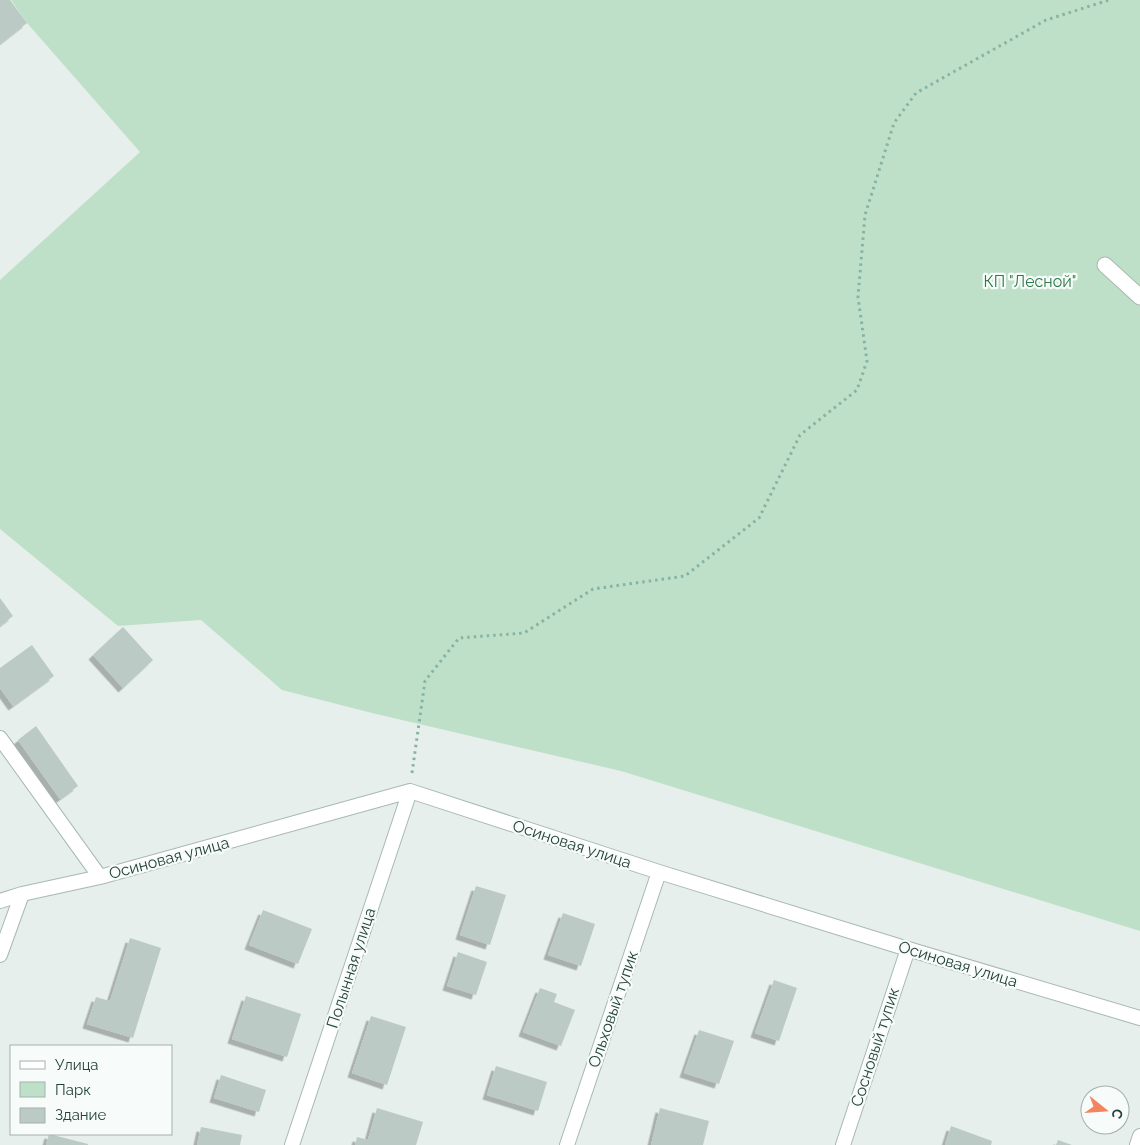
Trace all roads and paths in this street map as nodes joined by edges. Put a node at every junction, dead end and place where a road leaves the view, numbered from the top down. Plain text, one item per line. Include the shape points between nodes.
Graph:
1 (1109, 0) edge
2 (1105, 265) dead end
3 (1140, 297) edge
4 (0, 738) edge
5 (410, 791) junction
6 (659, 872) junction
7 (100, 877) junction
8 (22, 894) junction
9 (0, 901) edge
10 (908, 949) junction
11 (0, 955) edge
12 (1140, 1018) edge
13 (1140, 1136) edge
14 (292, 1145) edge
15 (567, 1145) edge
16 (843, 1145) edge
17 (1137, 1145) edge

1 - 5 path via 1046,20 916,93 894,123 865,215 858,297 867,361 857,390 800,435 759,518 685,576 593,589 524,633 459,638 425,681
2 - 3 street
4 - 7 lane
5 - 6 lane, Осиновая улица
5 - 7 lane, Осиновая улица
5 - 14 lane, Полынная улица
6 - 10 lane, Осиновая улица
6 - 15 lane, Ольховый тупик
7 - 8 lane, Осиновая улица
8 - 9 lane, Осиновая улица
8 - 11 lane
10 - 12 lane, Осиновая улица
10 - 16 lane, Сосновый тупик
13 - 17 lane

